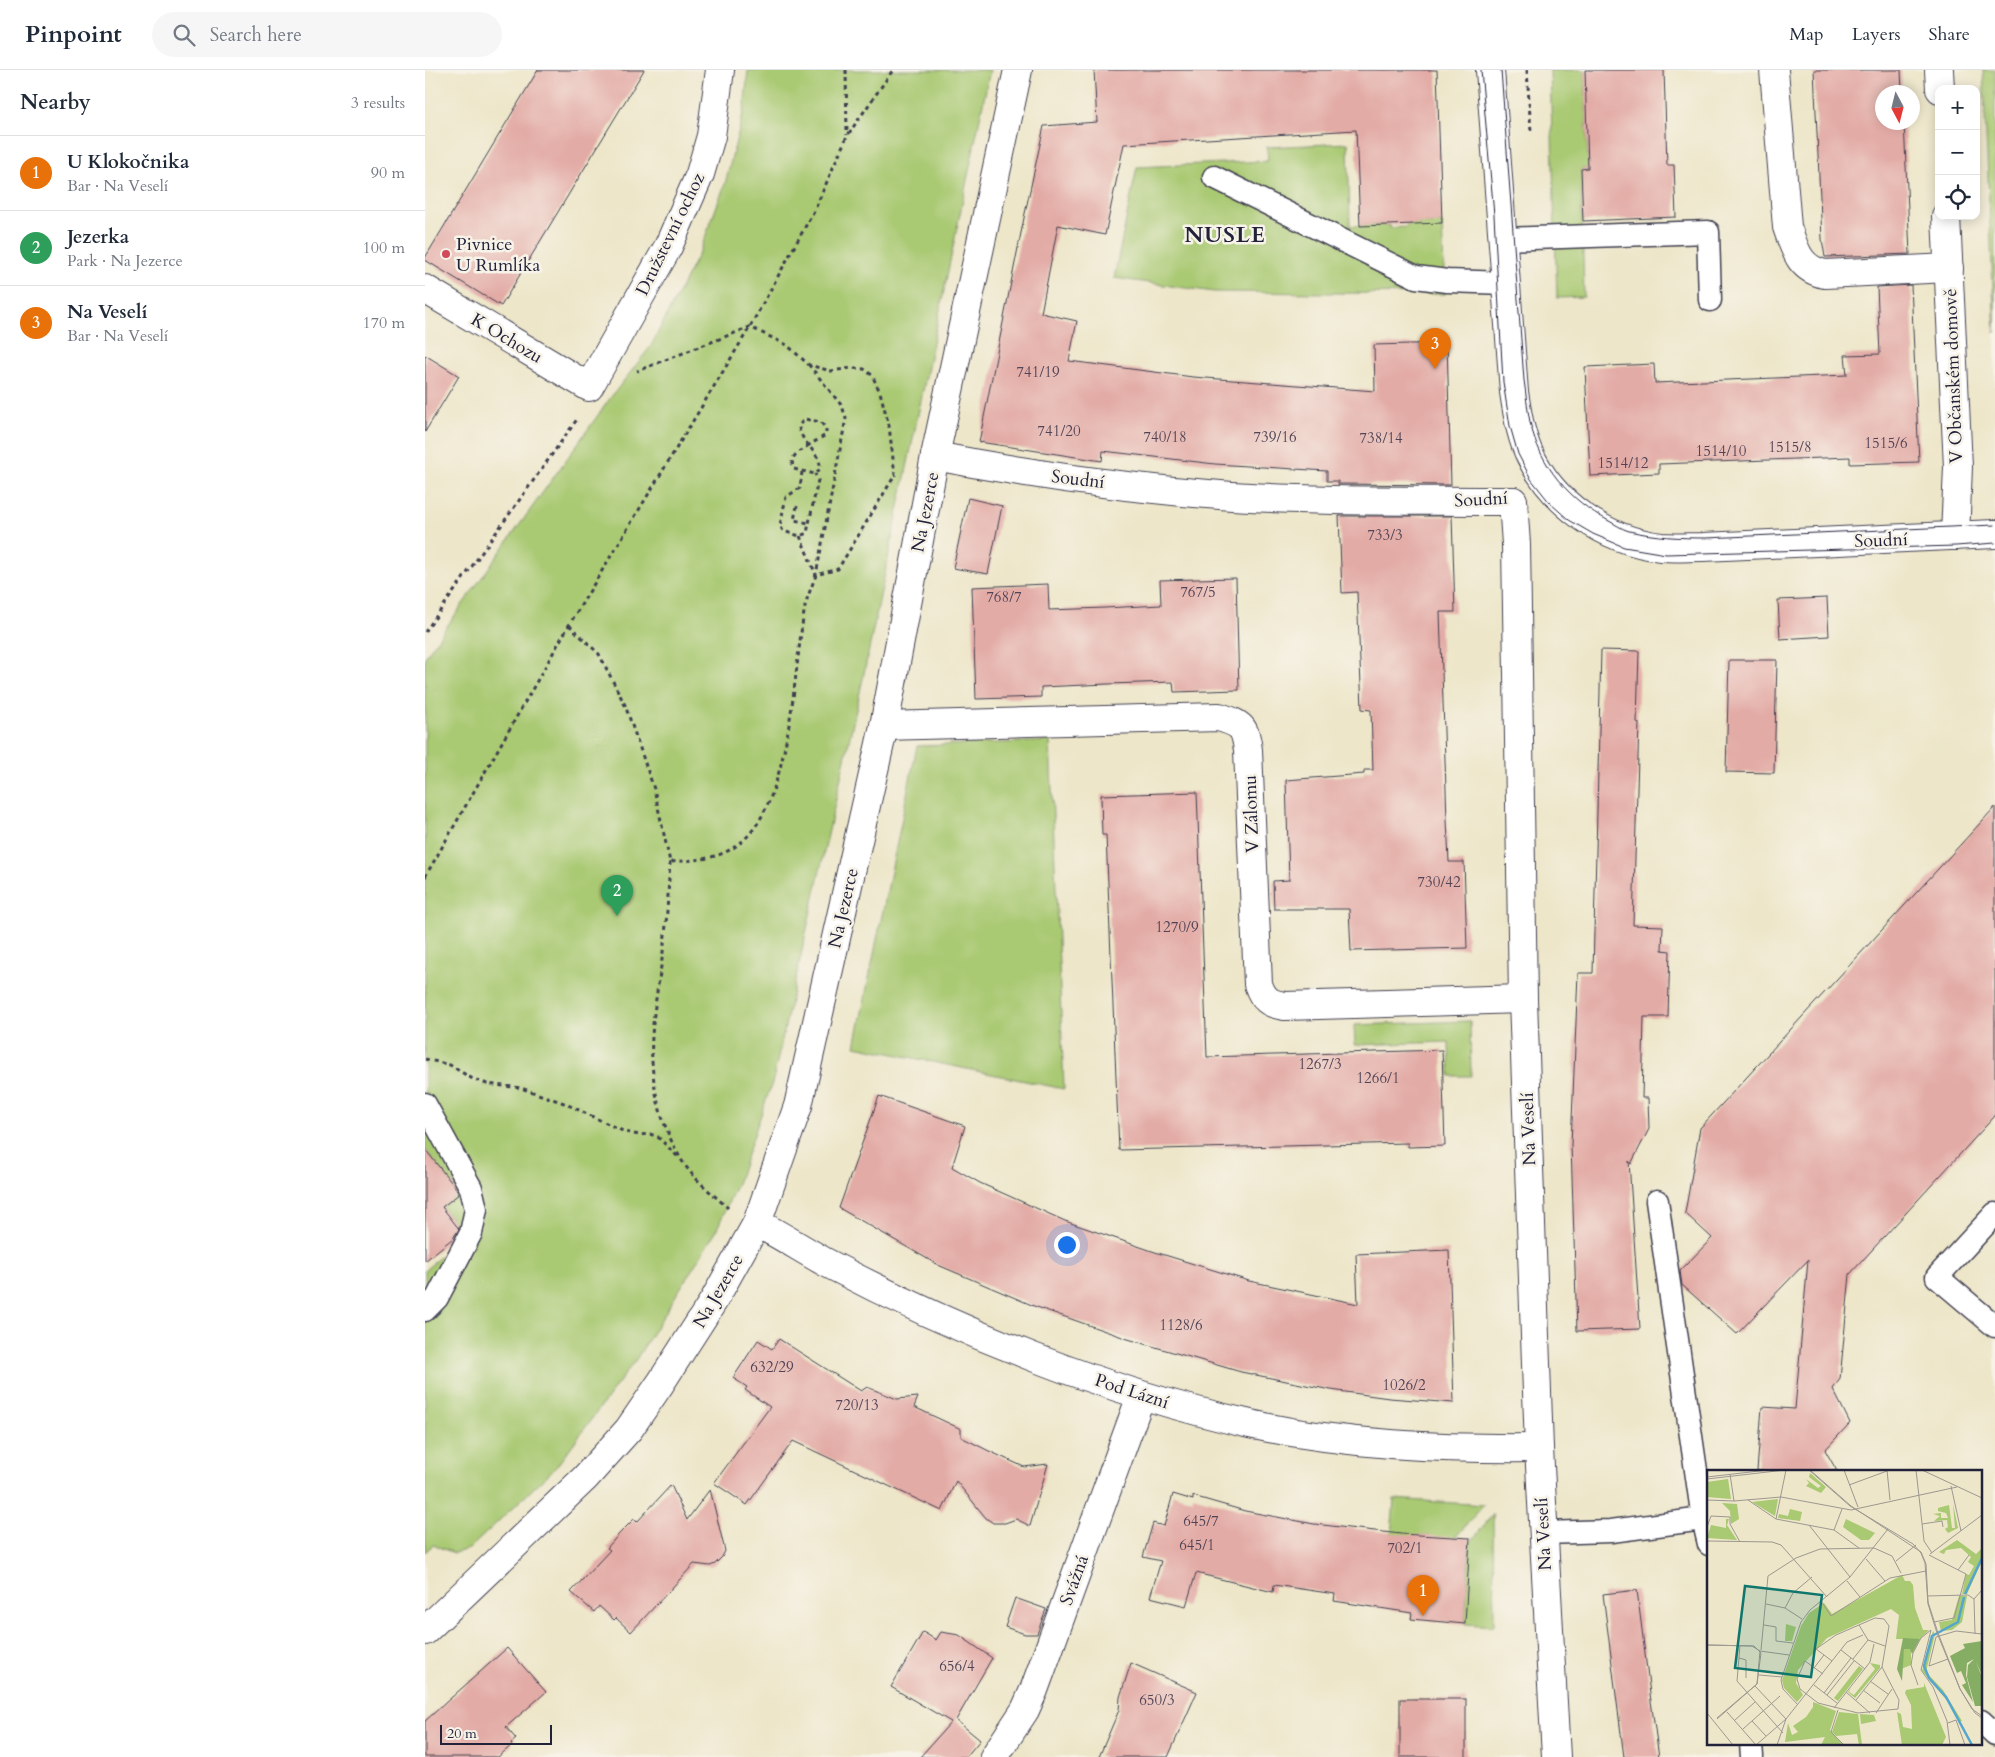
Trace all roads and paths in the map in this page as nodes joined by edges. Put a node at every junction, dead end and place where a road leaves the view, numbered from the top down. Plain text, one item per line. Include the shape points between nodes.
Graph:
1 (720, 70) edge
2 (846, 70) edge
3 (893, 70) edge
4 (1018, 70) edge
5 (1491, 70) edge
6 (1774, 70) edge
7 (1939, 70) edge
8 (1940, 85) edge
9 (847, 136) junction
10 (1214, 177) dead end
11 (1947, 220) edge
12 (1503, 239) junction
13 (1949, 268) junction
14 (1506, 283) junction
15 (425, 289) edge
16 (1710, 300) dead end
17 (750, 327) junction
18 (809, 366) junction
19 (594, 379) junction
20 (809, 446) junction
21 (935, 456) junction
22 (802, 472) junction
23 (815, 474) junction
24 (1541, 474) junction
25 (1513, 501) junction
26 (797, 506) dead end
27 (809, 523) junction
28 (1995, 534) edge
29 (799, 536) junction
30 (1955, 536) junction
31 (816, 575) junction
32 (569, 625) junction
33 (425, 632) edge
34 (885, 726) junction
35 (671, 862) junction
36 (425, 877) edge
37 (1523, 999) junction
38 (425, 1058) edge
39 (425, 1104) edge
40 (681, 1160) junction
41 (1657, 1201) dead end
42 (731, 1211) dead end
43 (1995, 1214) edge
44 (757, 1222) junction
45 (425, 1310) edge
46 (1995, 1326) edge
47 (1141, 1396) junction
48 (1539, 1448) junction
49 (1703, 1519) junction
50 (1543, 1533) junction
51 (1707, 1536) edge
52 (425, 1631) edge
53 (1983, 1722) edge
54 (1995, 1734) edge
55 (1751, 1744) edge
56 (994, 1757) edge
57 (1556, 1757) edge
58 (1752, 1757) edge

1 - 19 street, Družstevní ochoz via 711,136 700,174 668,247
2 - 9 path
3 - 9 path
4 - 21 street, Na Jezerce
5 - 12 street
6 - 13 street via 1787,227 1804,265 1813,272 1825,274
7 - 8 street
9 - 17 path via 815,209
10 - 14 lane via 1415,277
11 - 13 street, V Občanském domově
12 - 14 street
12 - 16 lane via 1708,232
13 - 30 street, V Občanském domově via 1958,467
14 - 24 street via 1518,416 1528,450
15 - 19 street, K Ochozu
17 - 18 path via 787,345
17 - 19 path via 637,372
17 - 32 path
18 - 31 path via 842,406 846,418
18 - 31 path via 831,371 852,368 872,375 889,426 895,474 839,569
19 - 33 path via 577,419
20 - 20 path via 798,429 799,425 805,420 821,422 827,429 826,435
20 - 22 path via 795,455 792,462 794,469
20 - 23 path via 821,464
21 - 25 street, Soudní via 1032,474 1232,496
21 - 34 street, Na Jezerce
22 - 23 path
22 - 29 path via 800,488 786,497 780,525 783,531
23 - 27 path via 818,480
24 - 25 street, Soudní via 1531,479
24 - 30 street, Soudní via 1558,496 1598,527 1625,539 1661,547
25 - 37 street, Na Veselí
26 - 27 path via 794,520
27 - 29 path via 807,533
28 - 30 street, Soudní
29 - 31 path
31 - 35 path via 805,606 779,774 765,814 737,845 723,853 706,859
32 - 35 path via 599,654 625,706 654,789
32 - 36 path
34 - 37 street, V Zálomu via 1219,718 1232,721 1242,727 1248,750 1258,984 1265,998 1273,1004 1285,1006
34 - 44 street, Na Jezerce via 798,1106
35 - 40 path via 651,1045 654,1087 666,1129
37 - 48 street, Na Veselí
38 - 40 path via 450,1065 487,1084 521,1088 564,1103 625,1132 659,1137
39 - 45 lane via 471,1188 476,1209 471,1233 437,1298
40 - 42 path
41 - 49 lane
43 - 46 lane via 1937,1277
44 - 47 street, Pod Lázní via 824,1261 942,1318
44 - 52 street, Na Jezerce via 714,1300 629,1429 585,1478
47 - 48 street, Pod Lázní via 1251,1424 1355,1441 1422,1447
47 - 56 street, Svážná via 1034,1690 1025,1710
48 - 50 street, Na Veselí
49 - 50 lane via 1611,1531
49 - 51 lane
50 - 57 street, Na Veselí
53 - 54 lane
55 - 58 lane

